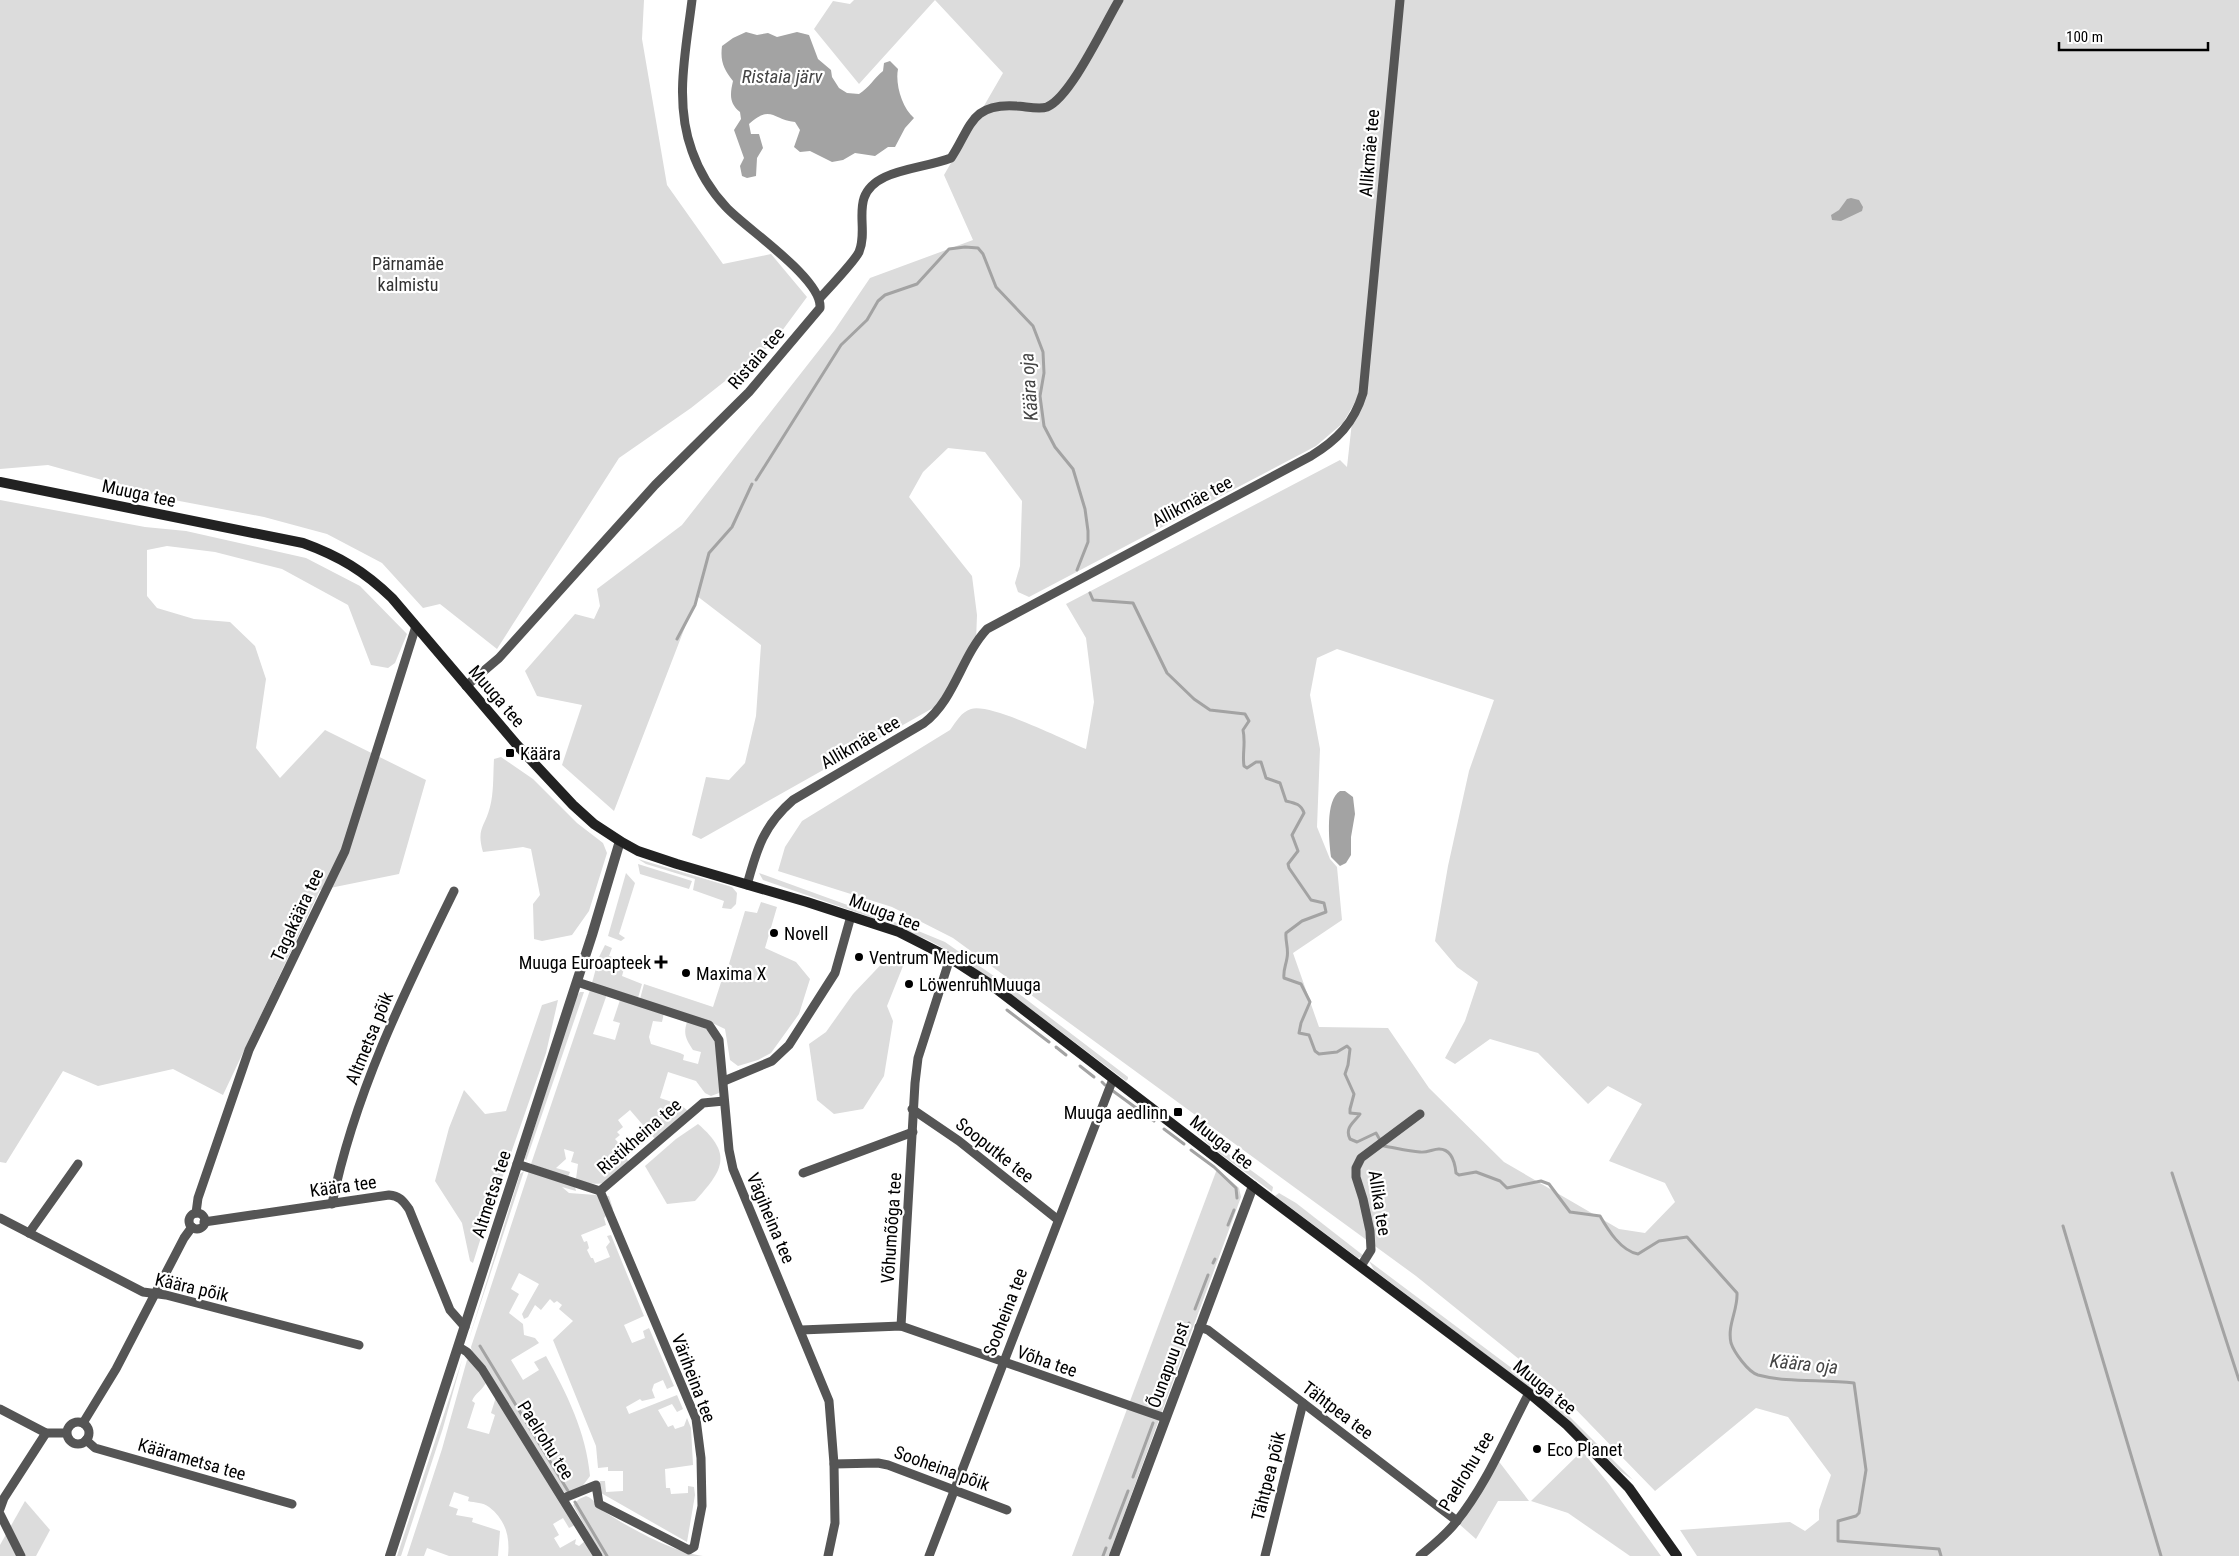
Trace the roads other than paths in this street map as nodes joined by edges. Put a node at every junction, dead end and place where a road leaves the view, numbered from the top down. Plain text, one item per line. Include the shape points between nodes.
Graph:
1 (692, 0) edge
2 (1119, 0) edge
3 (1400, 0) edge
4 (820, 298) junction
5 (0, 482) edge
6 (416, 626) junction
7 (466, 686) junction
8 (620, 842) junction
9 (747, 885) junction
10 (454, 891) dead end
11 (851, 916) junction
12 (950, 958) junction
13 (577, 982) junction
14 (1113, 1079) junction
15 (724, 1081) junction
16 (724, 1101) junction
17 (912, 1109) junction
18 (1420, 1114) dead end
19 (913, 1132) junction
20 (78, 1164) dead end
21 (517, 1164) junction
22 (803, 1173) dead end
23 (1253, 1186) junction
24 (600, 1191) junction
25 (332, 1204) junction
26 (196, 1213) junction
27 (0, 1218) edge
28 (1057, 1219) junction
29 (204, 1222) junction
30 (192, 1227) junction
31 (29, 1233) junction
32 (1361, 1266) junction
33 (154, 1294) junction
34 (901, 1326) junction
35 (465, 1327) junction
36 (1199, 1327) junction
37 (801, 1330) junction
38 (359, 1345) dead end
39 (459, 1347) junction
40 (1004, 1363) junction
41 (1529, 1393) junction
42 (1303, 1403) junction
43 (0, 1410) edge
44 (1165, 1418) junction
45 (83, 1423) junction
46 (46, 1433) junction
47 (66, 1433) junction
48 (86, 1440) junction
49 (834, 1464) junction
50 (955, 1490) junction
51 (564, 1498) junction
52 (292, 1504) dead end
53 (0, 1509) edge
54 (1008, 1510) dead end
55 (0, 1514) edge
56 (1457, 1521) junction
57 (21, 1556) edge
58 (390, 1556) edge
59 (598, 1556) edge
60 (828, 1556) edge
61 (929, 1556) edge
62 (1114, 1556) edge
63 (1265, 1556) edge
64 (1420, 1556) edge
65 (1677, 1556) edge

1 - 4 street via 682,93 692,152 721,201 793,265
2 - 4 street, Ristaia tee via 1067,92 1046,108 997,106 979,113 967,126 951,158 884,177 874,185 862,201 859,252
3 - 9 street, Allikmäe tee via 1362,393 1351,422 1333,442 1311,456 988,629 966,660 937,713 793,800 777,814 759,845
4 - 7 street, Ristaia tee via 820,308 750,392 655,485 499,658
5 - 6 main road, Muuga tee via 310,545 343,559 372,578
6 - 7 main road, Muuga tee
6 - 26 street, Tagakäära tee via 345,851 249,1050 198,1198
7 - 8 main road, Muuga tee via 573,804
8 - 9 main road, Muuga tee via 638,851
8 - 13 street, Altmetsa tee
9 - 11 main road, Muuga tee
10 - 25 street, Altmetsa põik via 400,1002 371,1074
11 - 12 main road, Muuga tee via 899,932
11 - 15 street via 835,973 789,1045 772,1061
12 - 14 main road, Muuga tee via 990,984
12 - 17 street, Võhumõõga tee via 918,1058
13 - 15 street, Vägiheina tee via 709,1025 719,1040
13 - 21 street, Altmetsa tee
14 - 23 main road, Muuga tee
14 - 28 street, Sooheina tee
15 - 16 street, Vägiheina tee
16 - 24 street, Ristikheina tee via 703,1103
16 - 37 street, Vägiheina tee via 733,1169
17 - 19 street, Võhumõõga tee
17 - 28 street, Sooputke tee
18 - 32 street, Allika tee via 1361,1158 1356,1168 1371,1250
19 - 22 street
19 - 34 street, Võhumõõga tee
20 - 31 street
21 - 24 street, Ristikheina tee
21 - 35 street, Altmetsa tee
23 - 32 main road, Muuga tee
23 - 36 street, Õunapuu pst
24 - 51 street, Väriheina tee via 696,1419 702,1506 694,1547 689,1550 599,1504 596,1485
25 - 29 street, Käära tee
25 - 35 street, Käära tee via 390,1196 403,1200 450,1310
26 - 29 street
26 - 30 street via 189,1219
27 - 31 street, Käära põik
28 - 40 street, Sooheina tee
29 - 30 street via 200,1228
30 - 33 street
31 - 33 street, Käära põik via 143,1292
32 - 41 main road, Muuga tee
33 - 38 street, Käära põik
33 - 45 street via 116,1369
34 - 37 street, Võha tee
34 - 40 street, Võha tee
35 - 39 street, Altmetsa tee
36 - 42 street, Tähtpea tee via 1208,1330
36 - 44 street, Õunapuu pst
37 - 49 street, Vägiheina tee via 829,1401
39 - 51 street, Paelrohu tee via 482,1369
39 - 58 street, Altmetsa tee
40 - 44 street, Võha tee
40 - 50 street, Sooheina tee
41 - 56 street, Paelrohu tee
41 - 65 main road, Muuga tee via 1567,1425 1623,1482
42 - 56 street, Tähtpea tee
42 - 63 street, Tähtpea põik
43 - 46 street
44 - 62 street, Õunapuu pst
45 - 47 street via 70,1424
45 - 48 street via 88,1429
46 - 47 street
46 - 53 street
47 - 48 street via 72,1443 80,1444
48 - 52 street, Käärametsa tee via 95,1448
49 - 50 street, Sooheina põik via 878,1463
49 - 60 street, Vägiheina tee via 835,1523
50 - 54 street, Sooheina põik
50 - 61 street, Sooheina tee
51 - 59 street, Paelrohu tee
55 - 57 street
56 - 64 street, Paelrohu tee

